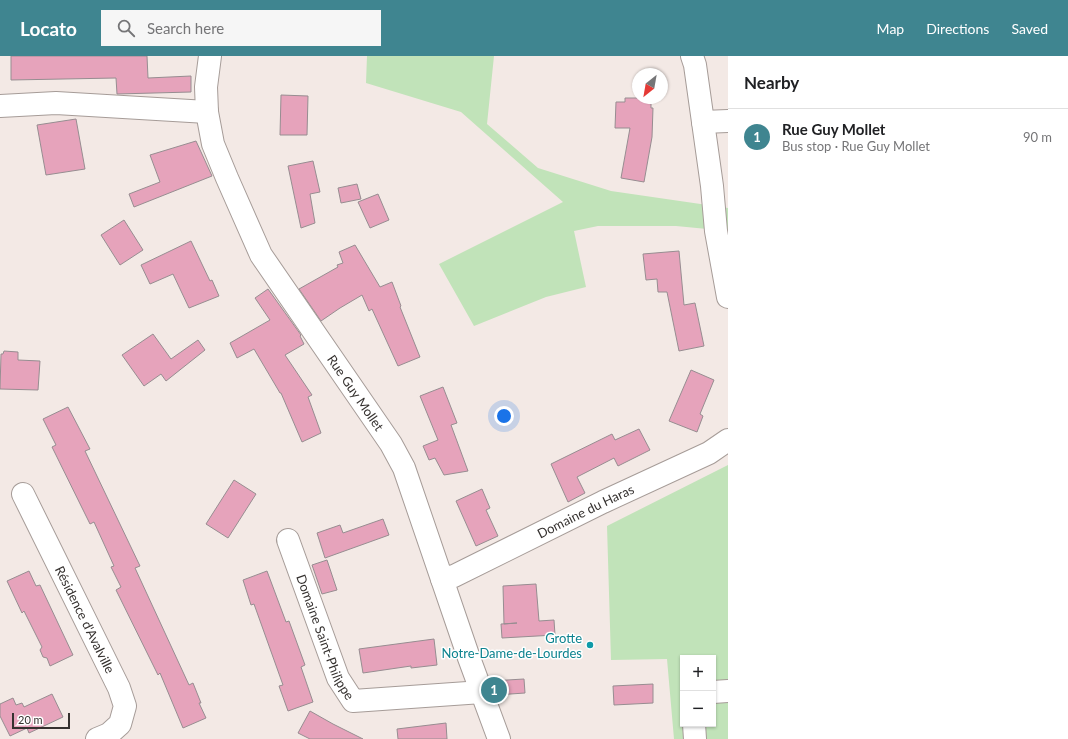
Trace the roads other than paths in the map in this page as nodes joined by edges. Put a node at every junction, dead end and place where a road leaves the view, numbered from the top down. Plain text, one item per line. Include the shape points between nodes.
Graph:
1 (210, 56) edge
2 (692, 56) edge
3 (0, 106) edge
4 (207, 112) junction
5 (728, 120) edge
6 (703, 122) junction
7 (728, 297) edge
8 (728, 442) edge
9 (23, 494) dead end
10 (288, 540) dead end
11 (442, 579) junction
12 (728, 691) edge
13 (482, 692) junction
14 (716, 692) edge
15 (694, 727) edge
16 (97, 739) edge
17 (499, 739) edge
18 (695, 739) edge

1 - 4 street, Rue Guy Mollet via 206,87
2 - 6 street
3 - 4 street via 56,102
4 - 11 street, Rue Guy Mollet via 213,144 261,255 404,468
5 - 6 street
6 - 7 street via 716,231
8 - 11 street, Domaine du Haras via 454,576
9 - 16 street, Résidence d'Avalville via 125,706 120,724 109,734
10 - 13 street, Domaine Saint-Philippe via 338,678 353,701
11 - 13 street, Rue Guy Mollet
12 - 14 street
13 - 17 street, Rue Guy Mollet
15 - 18 street

